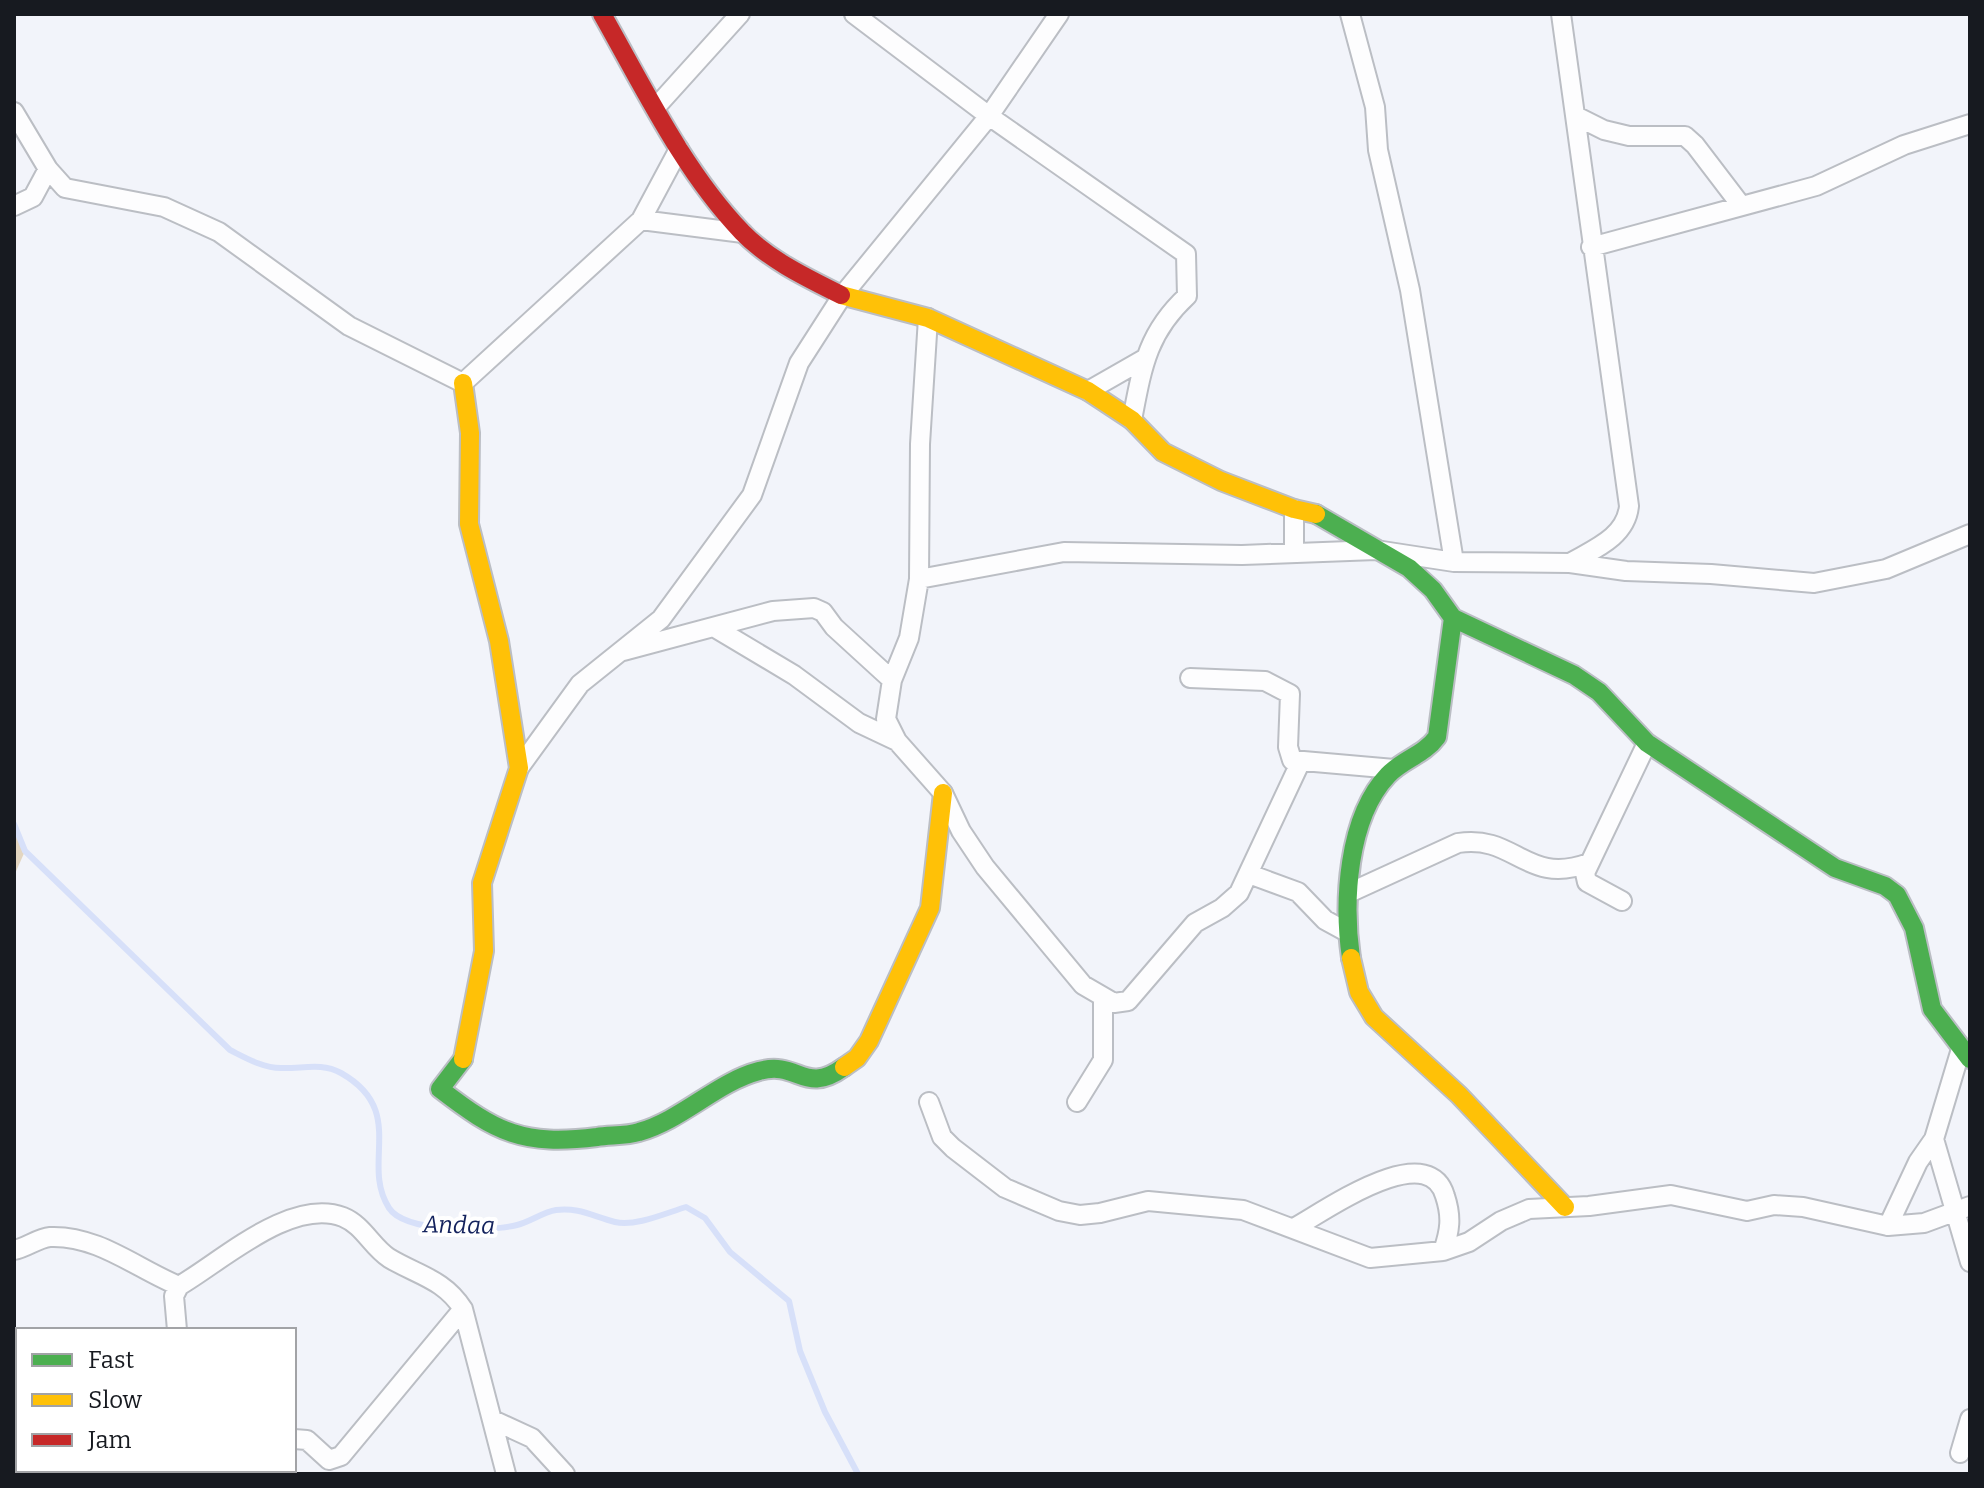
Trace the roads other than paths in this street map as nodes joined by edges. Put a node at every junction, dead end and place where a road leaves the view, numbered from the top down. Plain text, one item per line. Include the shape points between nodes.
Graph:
1 (602, 14) edge
2 (740, 14) edge
3 (854, 14) edge
4 (1059, 14) edge
5 (1350, 14) edge
6 (1561, 14) edge
7 (656, 107) junction
8 (14, 112) edge
9 (989, 116) junction
10 (1576, 116) junction
11 (1970, 124) edge
12 (679, 149) junction
13 (48, 169) junction
14 (1740, 204) junction
15 (14, 206) edge
16 (641, 220) junction
17 (743, 233) junction
18 (1591, 247) junction
19 (842, 296) junction
20 (928, 318) junction
21 (1144, 359) junction
22 (463, 383) junction
23 (1088, 391) junction
24 (1132, 420) junction
25 (1294, 509) junction
26 (1970, 534) edge
27 (1614, 537) junction
28 (1376, 550) junction
29 (1294, 553) junction
30 (1454, 562) junction
31 (1570, 563) junction
32 (1626, 571) junction
33 (919, 579) junction
34 (1453, 618) junction
35 (717, 629) junction
36 (620, 651) junction
37 (1190, 678) dead end
38 (892, 680) junction
39 (897, 741) junction
40 (1647, 743) junction
41 (1300, 763) junction
42 (519, 768) junction
43 (1394, 769) junction
44 (943, 793) junction
45 (1589, 863) junction
46 (1249, 874) junction
47 (1351, 892) junction
48 (1622, 901) dead end
49 (1347, 932) junction
50 (1103, 999) junction
51 (1965, 1054) edge
52 (929, 1102) dead end
53 (1077, 1102) dead end
54 (1934, 1139) junction
55 (1565, 1207) junction
56 (1961, 1209) edge
57 (1888, 1226) junction
58 (1294, 1228) junction
59 (14, 1250) edge
60 (1443, 1251) junction
61 (1970, 1262) edge
62 (179, 1286) junction
63 (463, 1309) junction
64 (177, 1328) edge
65 (1970, 1419) edge
66 (495, 1421) junction
67 (296, 1439) edge
68 (1960, 1453) dead end
69 (506, 1474) edge
70 (565, 1474) edge

1 - 7 street
2 - 7 street
3 - 9 street
4 - 9 street
5 - 30 street via 1375,107 1378,150 1410,290
6 - 10 street
7 - 12 street
8 - 13 street
9 - 19 street
9 - 21 street via 1186,254 1187,296 1165,316
10 - 14 street via 1629,136 1685,136
10 - 18 street
11 - 14 street via 1904,145 1816,186
12 - 16 street
12 - 17 street
13 - 15 street via 33,197
13 - 22 street via 65,188 164,207 219,232 349,326
14 - 18 street
16 - 17 street
16 - 22 street
17 - 19 street via 791,269
18 - 27 street via 1629,506
19 - 20 street
19 - 36 street via 799,363 752,495 661,619
20 - 23 street
20 - 33 street
21 - 23 street
21 - 24 street
22 - 42 street via 470,433 469,524 499,641
23 - 24 street
24 - 25 street via 1163,452
25 - 28 street via 1333,520
25 - 29 street
26 - 32 street via 1886,569 1814,583
27 - 31 street
27 - 32 street
28 - 29 street
28 - 30 street
28 - 34 street via 1409,568
29 - 33 street via 1064,552
30 - 31 street
31 - 32 street
33 - 38 street via 909,638
34 - 40 street via 1574,675 1599,692
34 - 43 street via 1438,740
35 - 36 street
35 - 38 street via 773,611 814,608
35 - 39 street via 794,675 859,723
36 - 42 street via 580,684
37 - 41 street via 1280,686 1290,694 1292,705 1288,754
38 - 39 street via 886,719
39 - 44 street
40 - 45 street
40 - 51 street via 1835,868 1897,895 1914,928 1932,1009
41 - 43 street
41 - 46 street
42 - 44 street via 482,883 484,951 462,1061 440,1089 483,1122 518,1137 571,1140 640,1132 757,1071 781,1067 808,1079 826,1080 843,1071 869,1041 930,908
43 - 47 street via 1365,815
44 - 50 street via 985,867 1083,985
45 - 47 street via 1567,871 1542,869 1476,840 1458,843
45 - 48 street via 1587,882
46 - 49 street via 1298,892 1314,911
46 - 50 street via 1239,893 1195,923 1128,1001
47 - 49 street
49 - 55 street via 1360,994 1377,1019 1444,1080
50 - 53 street via 1103,1060
51 - 54 street
52 - 58 street via 942,1137 953,1148 1005,1188 1059,1211 1080,1215 1135,1202 1182,1202 1243,1210
54 - 56 street
54 - 57 street
55 - 57 street via 1671,1195 1747,1211 1774,1205 1803,1207
55 - 60 street via 1529,1209
56 - 57 street via 1924,1223
56 - 61 street
58 - 60 street via 1370,1258
58 - 60 street via 1388,1176 1423,1174 1434,1177 1444,1190 1450,1212
59 - 62 street via 51,1237 97,1244
62 - 63 street via 271,1226 317,1213 353,1223 381,1253 448,1288
62 - 64 street via 174,1296
63 - 66 street
63 - 67 street via 341,1456 329,1460 307,1440
65 - 68 street
66 - 69 street
66 - 70 street via 532,1438

